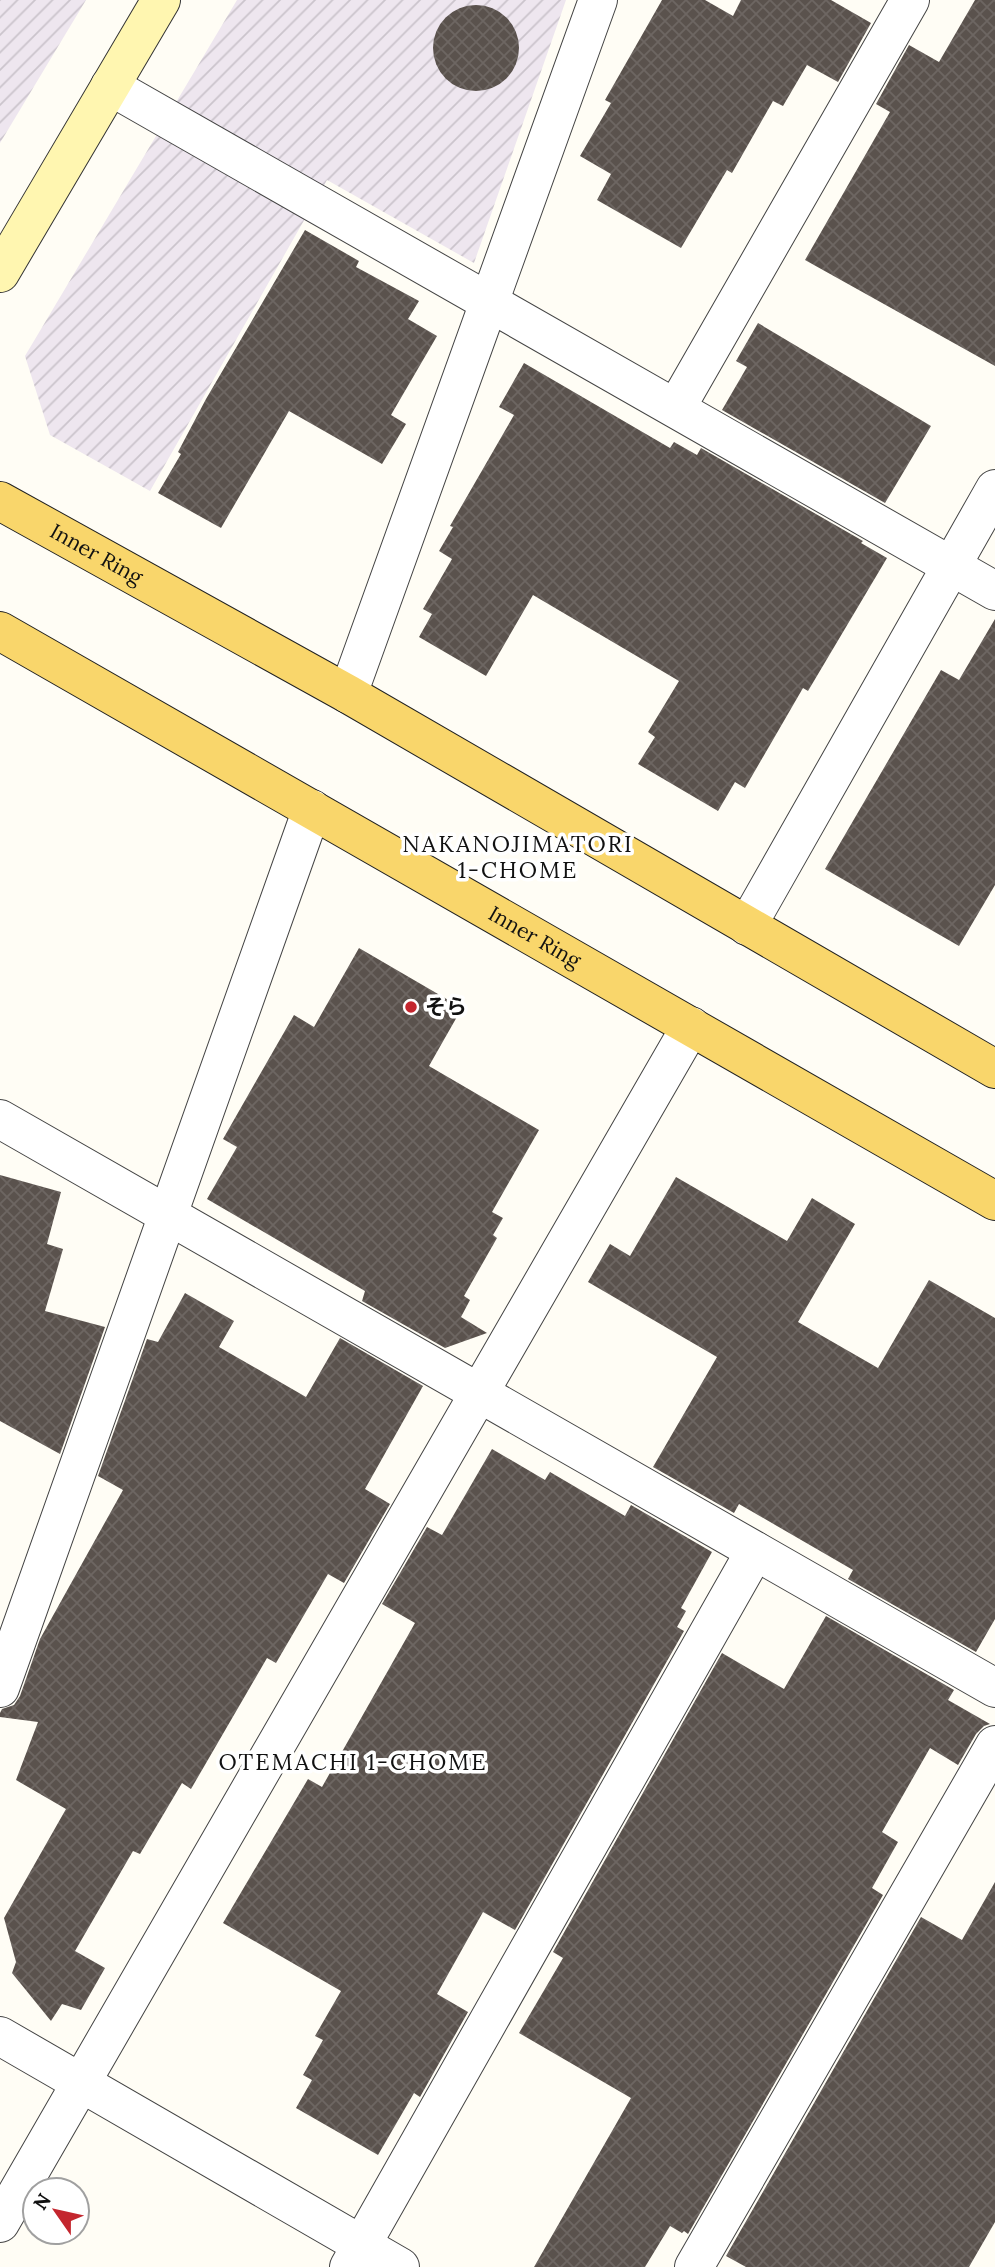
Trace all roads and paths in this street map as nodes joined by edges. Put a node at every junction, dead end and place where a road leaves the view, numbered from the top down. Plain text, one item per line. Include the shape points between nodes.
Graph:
1 (161, 0) edge
2 (598, 0) edge
3 (910, 0) edge
4 (110, 86) junction
5 (0, 272) edge
6 (489, 302) junction
7 (676, 408) junction
8 (995, 489) edge
9 (0, 501) edge
10 (952, 566) junction
11 (995, 591) edge
12 (0, 631) edge
13 (348, 694) junction
14 (312, 809) junction
15 (747, 926) junction
16 (691, 1026) junction
17 (995, 1069) edge
18 (0, 1119) edge
19 (995, 1200) edge
20 (167, 1215) junction
21 (479, 1393) junction
22 (755, 1551) junction
23 (0, 1688) edge
24 (995, 1688) edge
25 (995, 1745) edge
26 (0, 2036) edge
27 (80, 2083) junction
28 (0, 2222) edge
29 (355, 2256) edge
30 (400, 2267) edge
31 (694, 2267) edge

1 - 4 street
2 - 6 street
3 - 7 street
4 - 5 street
4 - 6 street
6 - 7 street
6 - 13 street
7 - 10 street
8 - 10 street
9 - 13 main road, Inner Ring
10 - 11 street
10 - 15 street
12 - 14 main road, Inner Ring
13 - 15 main road, Inner Ring
14 - 16 main road, Inner Ring
14 - 20 street
15 - 17 main road, Inner Ring
16 - 19 main road, Inner Ring
16 - 21 street
18 - 20 street
20 - 21 street
20 - 23 street
21 - 22 street
21 - 27 street
22 - 24 street
22 - 29 street
25 - 31 street
26 - 27 street
27 - 28 street
27 - 29 street
29 - 30 street

